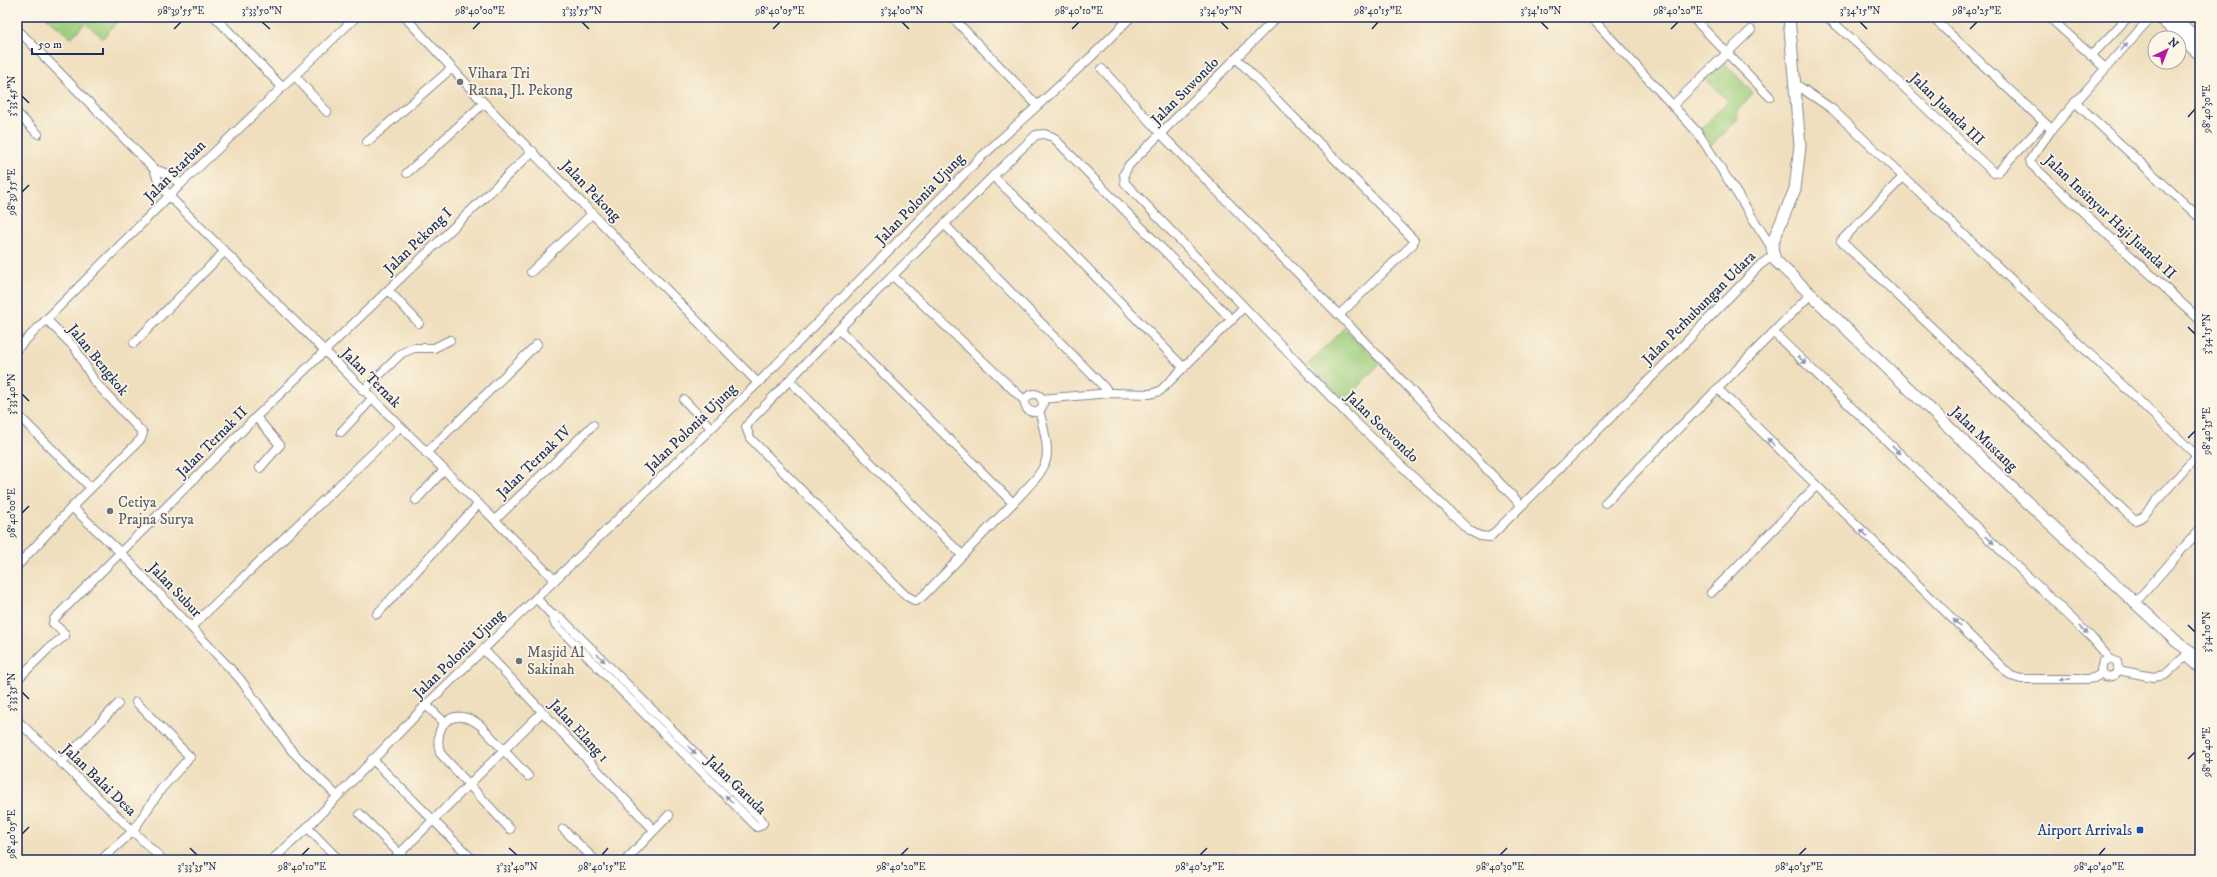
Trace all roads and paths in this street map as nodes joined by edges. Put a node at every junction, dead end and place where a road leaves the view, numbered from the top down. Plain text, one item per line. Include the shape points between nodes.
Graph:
1 (215, 17) edge
2 (356, 17) edge
3 (405, 17) edge
4 (952, 17) edge
5 (1131, 17) edge
6 (1277, 17) edge
7 (1591, 17) edge
8 (1692, 17) edge
9 (1789, 17) edge
10 (1827, 17) edge
11 (1932, 17) edge
12 (2049, 17) edge
13 (2128, 17) edge
14 (2151, 17) edge
15 (2159, 17) edge
16 (2174, 17) edge
17 (17, 29) edge
18 (1751, 30) dead end
19 (2200, 42) edge
20 (1727, 52) junction
21 (2200, 55) edge
22 (2091, 56) junction
23 (1236, 58) junction
24 (452, 68) junction
25 (2105, 68) junction
26 (1102, 69) dead end
27 (295, 76) junction
28 (1794, 84) junction
29 (282, 87) junction
30 (1770, 97) dead end
31 (2075, 102) junction
32 (484, 103) junction
33 (1037, 105) junction
34 (1673, 105) junction
35 (327, 112) dead end
36 (17, 113) edge
37 (2044, 123) junction
38 (2052, 129) junction
39 (38, 134) dead end
40 (1161, 134) junction
41 (367, 142) dead end
42 (533, 151) junction
43 (154, 169) junction
44 (407, 173) dead end
45 (993, 176) junction
46 (1903, 177) junction
47 (181, 184) junction
48 (1128, 188) joint
49 (169, 196) junction
50 (593, 213) junction
51 (2200, 218) edge
52 (945, 225) junction
53 (225, 251) junction
54 (1773, 251) junction
55 (531, 272) dead end
56 (893, 276) junction
57 (388, 290) junction
58 (1811, 294) junction
59 (1244, 307) junction
60 (1339, 315) junction
61 (47, 320) junction
62 (1232, 320) junction
63 (2200, 320) edge
64 (419, 323) dead end
65 (839, 329) junction
66 (1774, 333) junction
67 (450, 340) dead end
68 (134, 343) dead end
69 (536, 344) dead end
70 (17, 349) edge
71 (324, 352) junction
72 (1184, 368) junction
73 (789, 380) junction
74 (758, 383) junction
75 (1718, 389) junction
76 (363, 391) junction
77 (1110, 393) junction
78 (372, 399) junction
79 (1041, 399) junction
80 (684, 400) dead end
81 (1025, 401) junction
82 (1039, 410) junction
83 (17, 414) edge
84 (256, 417) junction
85 (593, 425) dead end
86 (400, 427) junction
87 (711, 428) junction
88 (342, 432) dead end
89 (426, 453) junction
90 (260, 468) dead end
91 (444, 470) junction
92 (1816, 486) junction
93 (91, 488) junction
94 (416, 500) dead end
95 (1013, 503) junction
96 (1605, 503) dead end
97 (479, 504) junction
98 (1521, 506) junction
99 (72, 507) junction
100 (495, 520) junction
101 (2200, 529) edge
102 (1490, 537) joint
103 (120, 552) junction
104 (962, 555) junction
105 (17, 566) edge
106 (554, 580) junction
107 (1712, 593) dead end
108 (536, 598) junction
109 (2135, 603) junction
110 (377, 614) dead end
111 (191, 627) junction
112 (484, 650) junction
113 (2189, 653) junction
114 (2200, 658) edge
115 (2110, 659) junction
116 (2200, 668) edge
117 (2118, 670) junction
118 (2102, 673) junction
119 (17, 680) edge
120 (136, 702) dead end
121 (118, 704) dead end
122 (426, 705) junction
123 (542, 712) junction
124 (17, 720) edge
125 (444, 722) junction
126 (503, 750) junction
127 (372, 759) junction
128 (61, 763) junction
129 (709, 773) junction
130 (528, 776) dead end
131 (469, 785) junction
132 (336, 795) junction
133 (360, 814) dead end
134 (669, 815) dead end
135 (434, 820) junction
136 (307, 827) junction
137 (510, 829) dead end
138 (563, 829) dead end
139 (654, 830) junction
140 (132, 832) junction
141 (399, 854) junction
142 (470, 857) dead end
143 (102, 860) edge
144 (163, 860) edge
145 (272, 860) edge
146 (339, 860) edge
147 (393, 860) edge
148 (406, 860) edge
149 (594, 860) edge
150 (626, 860) edge

1 - 29 street
2 - 27 street, Jalan Starban
3 - 24 street, Jalan Pekong
4 - 33 street
5 - 33 street, Jalan Polonia Ujung
6 - 23 street, Jalan Suwondo
7 - 34 street
8 - 20 street
9 - 28 main road, Jalan Perhubungan Udara
10 - 37 street, Jalan Juanda III via 1994,173 1998,172
11 - 37 street
12 - 22 street
13 - 22 street
25 -> 14 street, Jalan Insinyur Haji Juanda II
15 - 21 main road
16 - 19 main road
17 - 43 street
18 - 20 street
20 - 30 street
20 - 34 street
22 - 25 street
23 - 40 street, Jalan Suwondo
23 - 60 street via 1414,240 1413,244
24 - 32 street, Jalan Pekong
24 - 41 street
25 - 31 street, Jalan Insinyur Haji Juanda II
26 - 40 street
27 - 29 street, Jalan Starban
27 - 35 street
28 - 46 street via 1832,109
28 - 54 main road, Jalan Perhubungan Udara via 1800,146 1795,189 1774,239
29 - 47 street, Jalan Starban
31 - 38 street, Jalan Insinyur Haji Juanda II
31 - 51 street
32 - 42 street, Jalan Pekong
32 - 44 street
33 - 74 street, Jalan Polonia Ujung via 979,159
34 - 54 street via 1698,133
36 - 39 street
37 - 38 street
38 - 63 street, Jalan Insinyur Haji Juanda II via 2031,156 2032,164
40 - 48 street, Jalan Suwondo via 1126,170 1124,178
40 - 60 street
42 - 50 street, Jalan Pekong
42 - 57 street, Jalan Pekong I
43 - 47 street
43 - 49 street, Jalan Ternak
45 - 52 street
45 - 62 street via 1036,135 1053,137
45 - 72 street via 1066,246
46 - 46 street via 1841,241 2133,519 2137,520 2195,458 2195,454
47 - 49 street, Jalan Starban
48 - 59 street, Jalan Soewondo
49 - 53 street, Jalan Ternak
49 - 61 street, Jalan Starban
50 - 55 street
50 - 74 street, Jalan Pekong
52 - 56 street
52 - 77 street
53 - 68 street
53 - 71 street, Jalan Ternak
54 - 58 main road, Jalan Mustang via 1779,265
54 - 98 street, Jalan Perhubungan Udara via 1662,367
56 - 65 street
56 - 81 street
57 - 64 street
57 - 71 street, Jalan Pekong I
58 - 66 street
58 - 109 main road, Jalan Mustang
59 - 62 street
59 - 102 street, Jalan Soewondo via 1349,416 1470,531
60 - 98 street
61 - 70 street, Jalan Starban
61 - 93 street, Jalan Bengkok via 75,348 94,381 143,435
62 - 72 street
65 - 73 street
65 - 95 street
66 - 75 street
66 -> 115 street via 2091,637
67 - 76 street via 434,348 414,348 402,353
69 - 89 street
71 - 76 street, Jalan Ternak
71 - 84 street, Jalan Ternak II
72 - 77 street via 1156,393
73 - 104 street
73 - 104 street via 748,424 748,435 883,573 905,595 916,600 923,596
74 - 87 street, Jalan Polonia Ujung
92 -> 75 street
75 - 96 street
76 - 78 street, Jalan Ternak
77 - 79 street
78 - 86 street, Jalan Ternak
78 - 88 street
79 - 81 street via 1031,395
79 - 82 street via 1042,405
80 - 87 street
81 - 82 street via 1029,411
82 - 95 street via 1045,434 1047,464 1041,474
83 - 93 street
84 - 90 street via 280,445
84 - 103 street, Jalan Ternak II
85 - 100 street, Jalan Ternak IV
86 - 89 street, Jalan Ternak
86 - 111 street
87 - 106 street, Jalan Polonia Ujung
89 - 91 street, Jalan Ternak
91 - 94 street
91 - 97 street, Jalan Ternak
92 - 107 street
118 -> 92 street via 2087,679 2021,679 2011,676
93 - 99 street
95 - 104 street
97 - 100 street, Jalan Ternak
97 - 110 street
98 - 102 street, Jalan Perhubungan Udara
99 - 103 street, Jalan Subur
99 - 105 street
100 - 106 street, Jalan Ternak
101 - 109 street
103 - 111 street, Jalan Subur
103 - 119 street, Jalan Ternak II via 54,619 53,624 65,636
106 - 108 street, Jalan Polonia Ujung
108 - 112 street, Jalan Polonia Ujung
108 - 129 street, Jalan Garuda
109 - 113 main road, Jalan Mustang
111 - 132 street, Jalan Subur via 240,679 292,751
112 - 122 street, Jalan Polonia Ujung
112 - 123 street, Jalan Elang 1
113 - 114 main road, Jalan Mustang
113 - 116 main road, Jalan Mustang
113 - 117 street via 2165,675 2153,677
115 - 117 street via 2117,662
115 - 118 street via 2103,662
117 - 118 street via 2113,676 2105,676
120 - 140 street via 190,757 162,788
121 - 128 street
122 - 125 street
122 - 127 street, Jalan Polonia Ujung
123 - 126 street
123 - 139 street, Jalan Elang 1
124 - 128 street, Jalan Balai Desa
125 - 126 street via 454,717 473,719
125 - 131 street via 437,737 440,753
126 - 130 street
126 - 131 street
127 - 132 street, Jalan Polonia Ujung
127 - 135 street
128 - 140 street, Jalan Balai Desa
129 -> 129 street, Jalan Garuda via 761,819 762,825 757,827
131 - 135 street
131 - 137 street
132 - 136 street, Jalan Polonia Ujung
133 - 141 street
134 - 139 street
135 - 141 street
135 - 142 street
136 - 145 street, Jalan Polonia Ujung
136 - 146 street
138 - 149 street
139 - 150 street
140 - 143 street
140 - 144 street, Jalan Balai Desa
141 - 147 street
141 - 148 street

